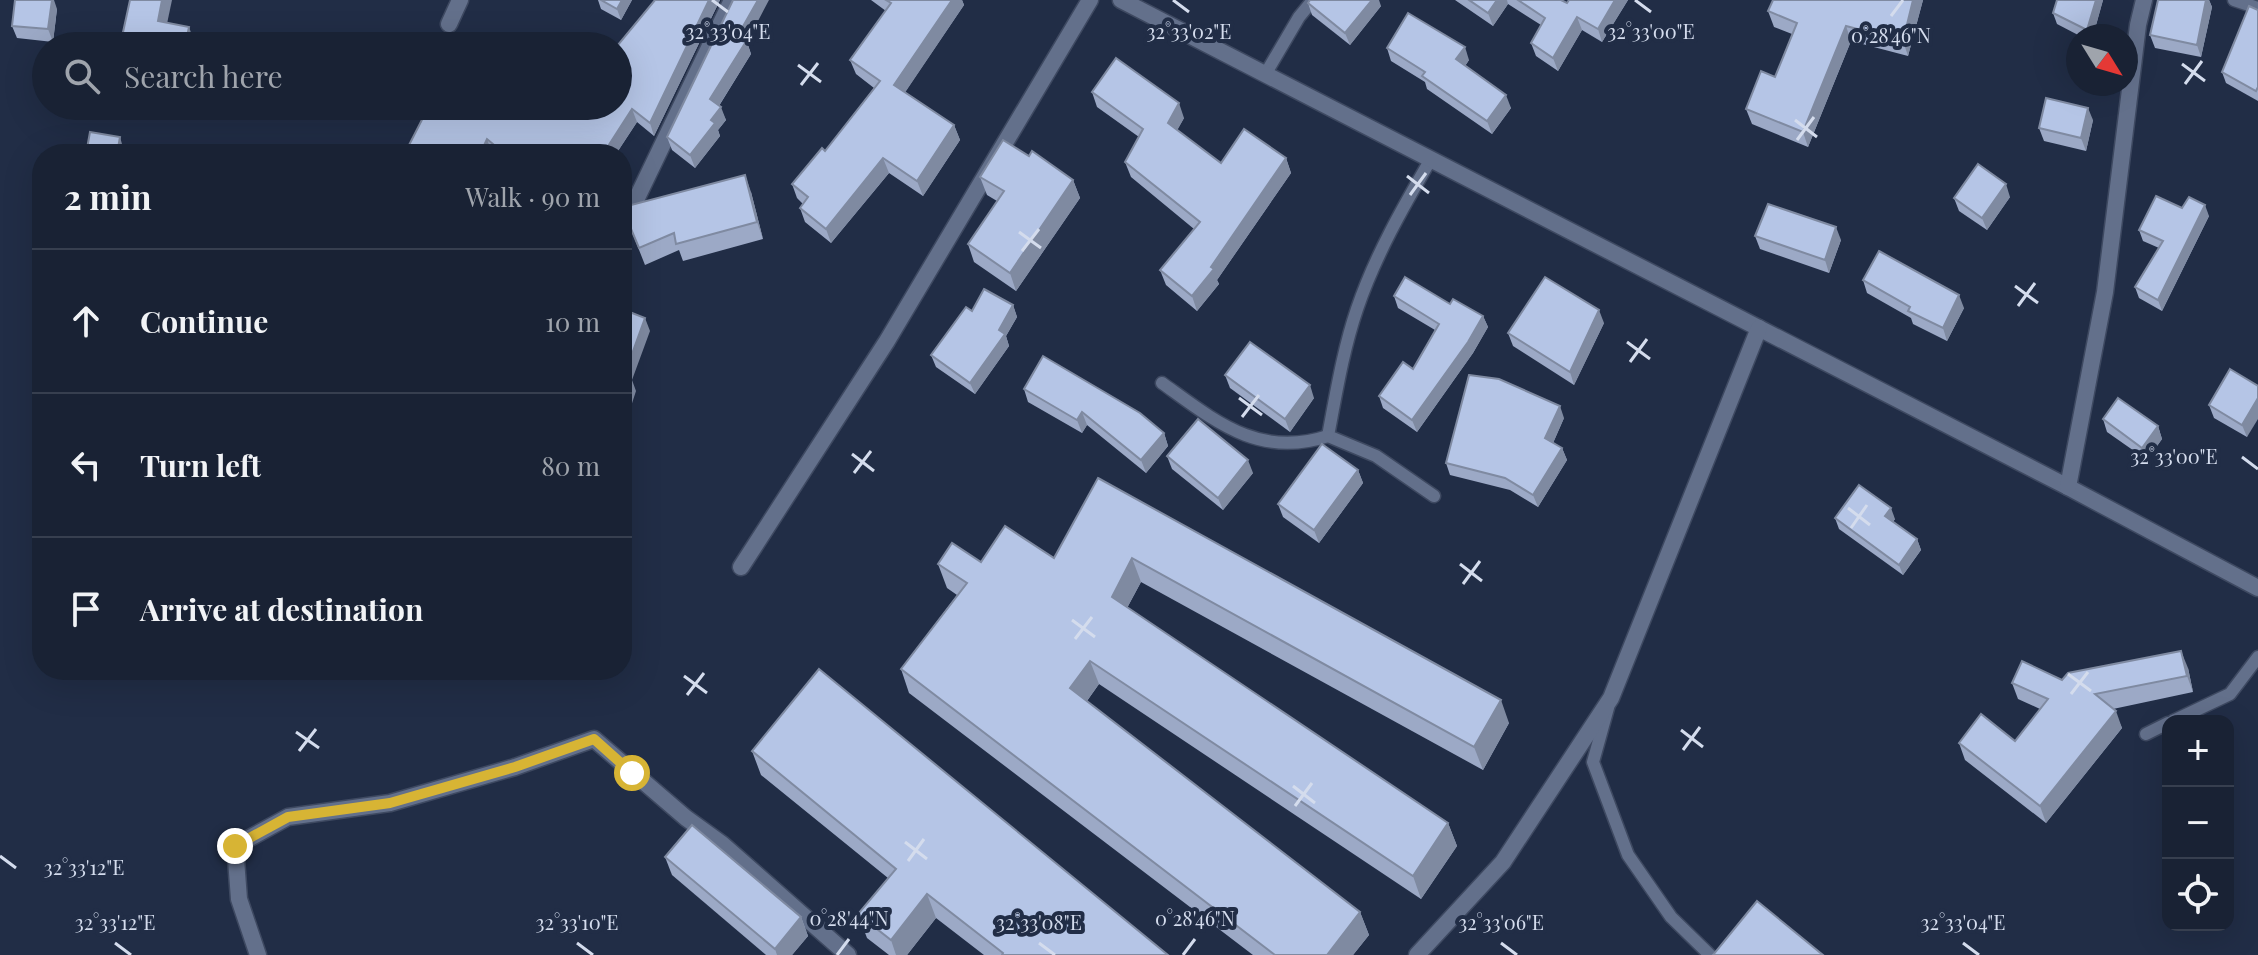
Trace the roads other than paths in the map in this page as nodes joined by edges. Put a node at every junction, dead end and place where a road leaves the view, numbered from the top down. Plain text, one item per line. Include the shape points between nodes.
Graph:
1 (460, 0) edge
2 (732, 0) edge
3 (1090, 0) edge
4 (1121, 0) edge
5 (1313, 0) edge
6 (2144, 0) edge
7 (2234, 0) edge
8 (2258, 8) edge
9 (449, 24) dead end
10 (1266, 73) junction
11 (1431, 159) junction
12 (632, 208) edge
13 (1759, 328) junction
14 (1162, 383) dead end
15 (1328, 436) junction
16 (2068, 487) junction
17 (1434, 496) dead end
18 (741, 567) dead end
19 (2258, 588) edge
20 (2258, 657) edge
21 (1611, 698) junction
22 (2185, 715) edge
23 (2162, 726) edge
24 (2146, 734) dead end
25 (258, 955) edge
26 (848, 955) edge
27 (1417, 955) edge
28 (1710, 955) edge

1 - 9 street
2 - 12 street
3 - 18 street via 887,341
4 - 10 street
5 - 10 lane
6 - 16 street via 2105,292
7 - 8 lane
10 - 11 street
11 - 13 street
11 - 15 lane via 1393,225 1357,309
13 - 16 street
13 - 21 street
14 - 15 lane via 1221,426 1268,442 1305,444
15 - 17 lane via 1376,456
16 - 19 street
20 - 22 lane via 2230,694
21 - 27 street via 1503,862
21 - 28 lane via 1593,762 1608,807 1628,855 1671,917
23 - 24 lane
25 - 26 street via 239,899 235,846 288,817 390,803 594,739

